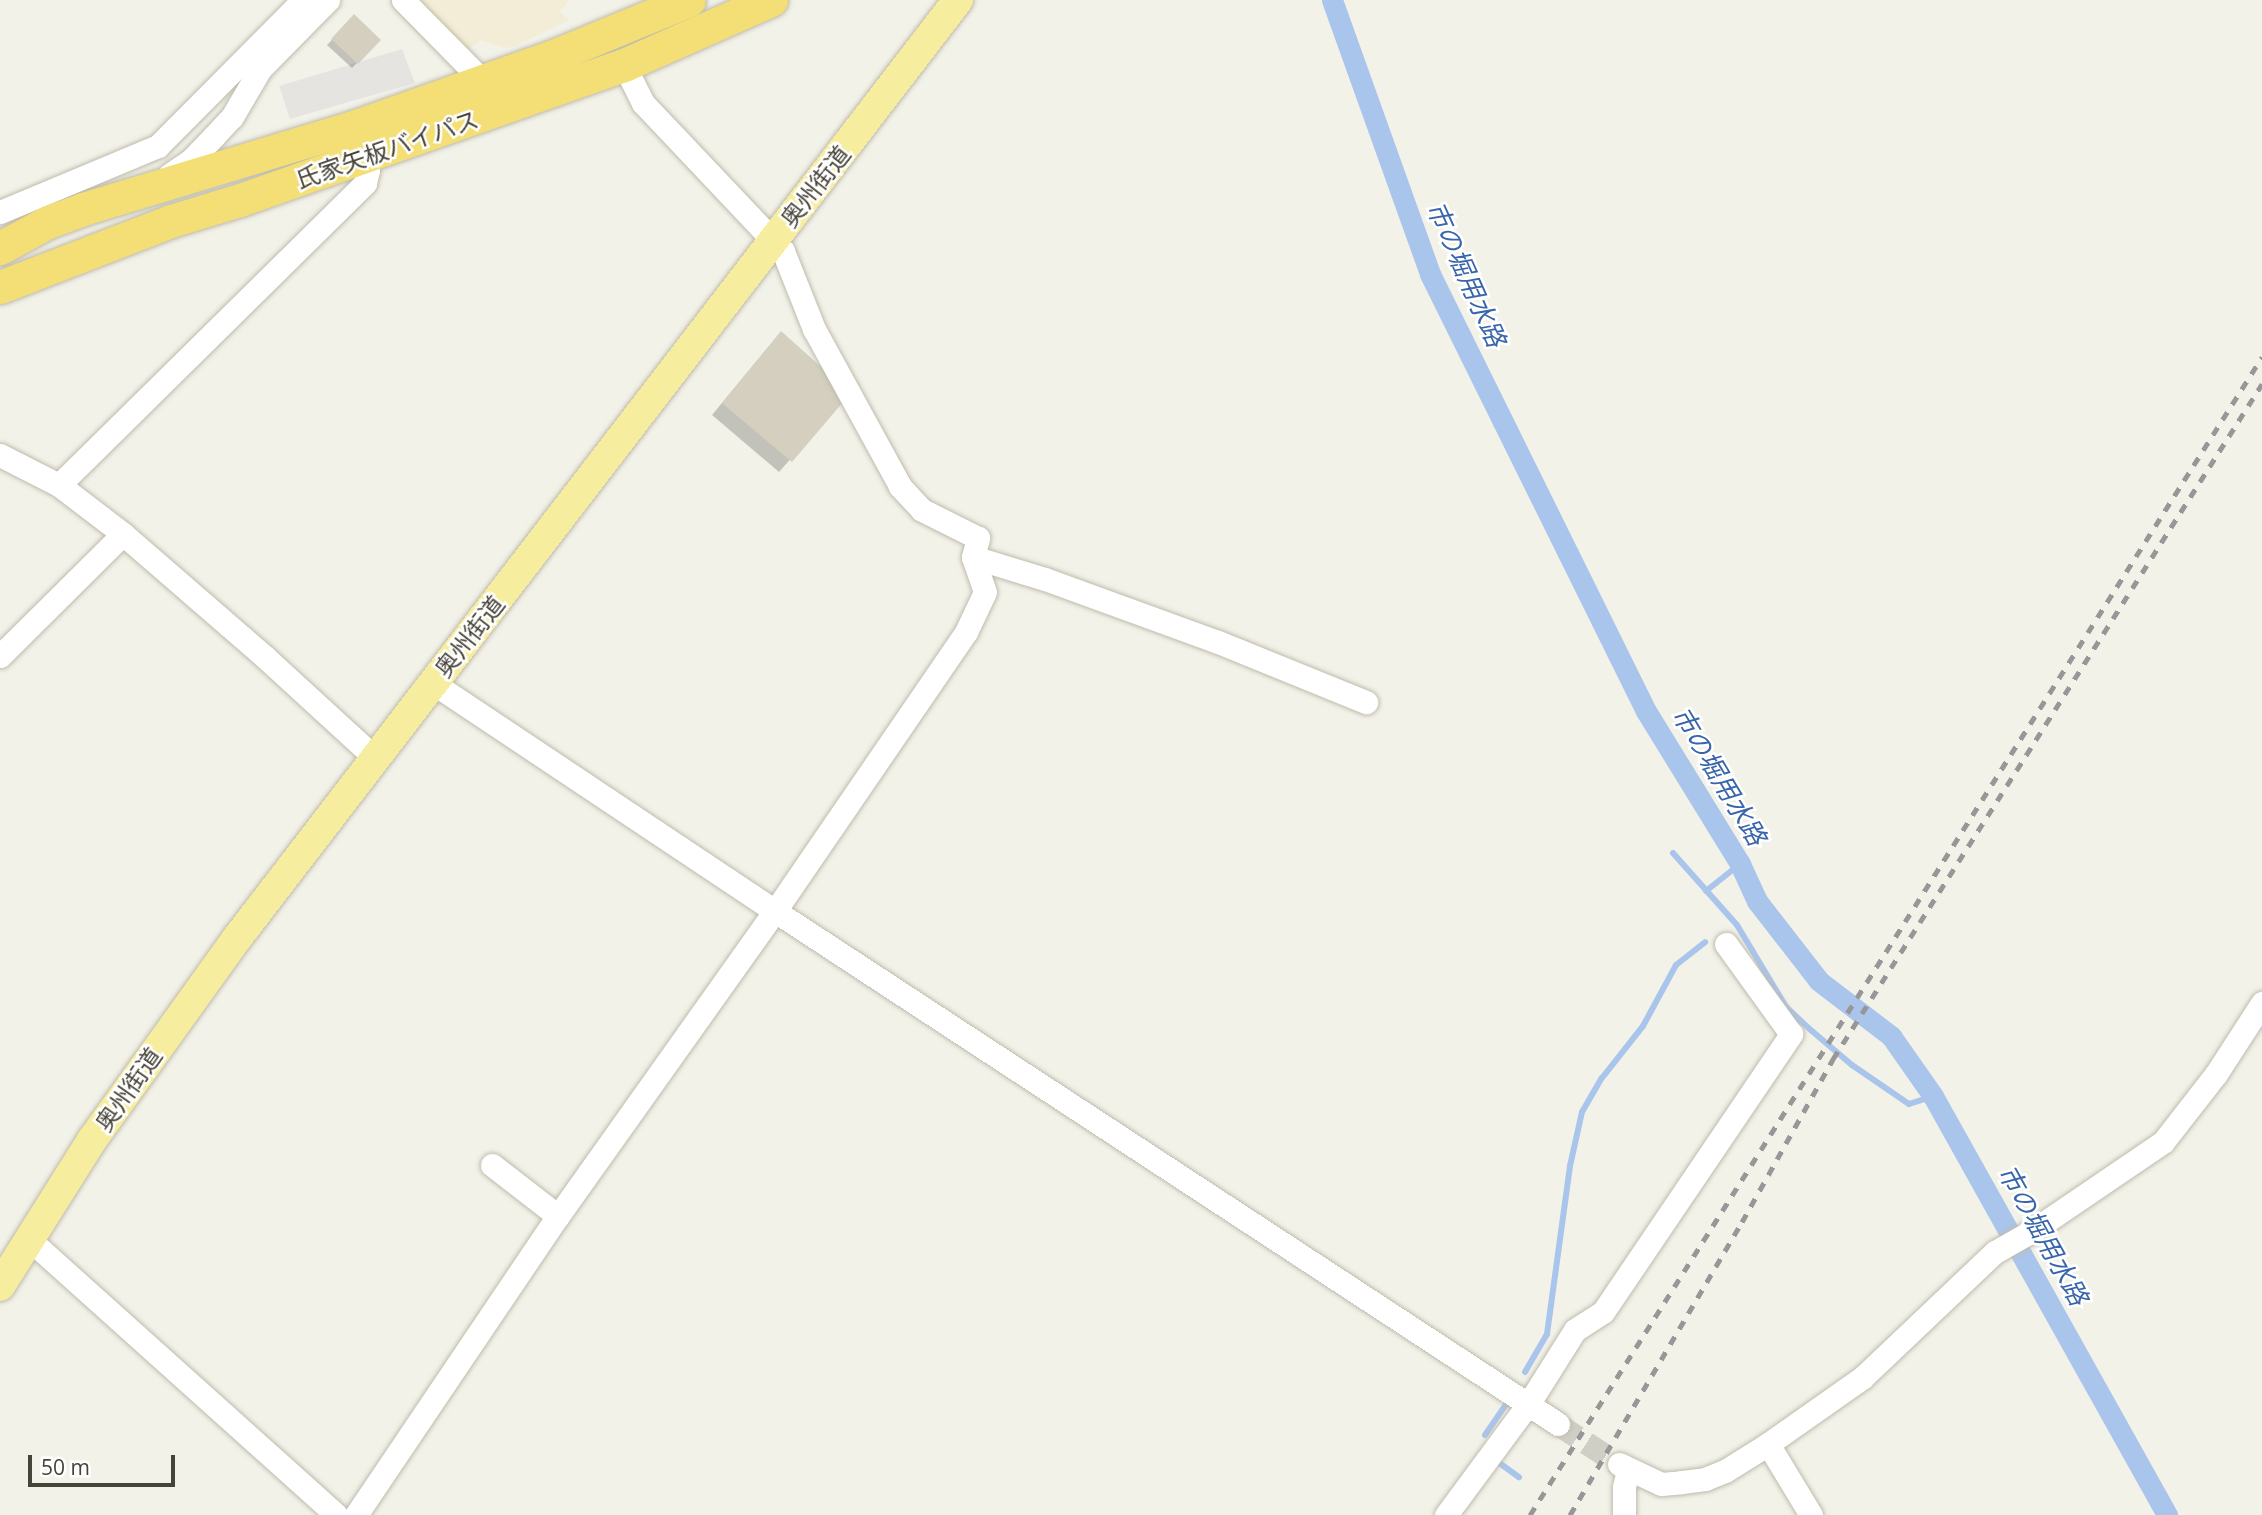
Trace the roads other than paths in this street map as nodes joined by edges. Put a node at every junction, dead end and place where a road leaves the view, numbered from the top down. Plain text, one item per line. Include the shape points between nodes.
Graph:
1 (303, 0) edge
2 (328, 0) edge
3 (403, 0) edge
4 (689, 0) edge
5 (771, 0) edge
6 (958, 0) edge
7 (624, 65) junction
8 (477, 82) junction
9 (366, 157) junction
10 (149, 188) junction
11 (0, 212) edge
12 (773, 239) junction
13 (0, 247) edge
14 (0, 287) edge
15 (0, 455) edge
16 (59, 485) junction
17 (124, 534) junction
18 (973, 557) junction
19 (0, 656) edge
20 (433, 682) junction
21 (1366, 702) dead end
22 (375, 758) junction
23 (775, 911) junction
24 (1726, 944) dead end
25 (2262, 1003) edge
26 (492, 1165) dead end
27 (558, 1216) junction
28 (30, 1240) junction
29 (0, 1286) edge
30 (1529, 1403) junction
31 (1558, 1424) tunnel mouth
32 (1768, 1444) junction
33 (336, 1515) edge
34 (356, 1515) edge
35 (1446, 1515) edge
36 (1624, 1515) edge
37 (1811, 1515) edge

1 - 11 street via 158,146
2 - 10 street via 260,69 232,117 215,136 191,160
3 - 8 street via 476,74
4 - 8 highway, 氏家矢板バイパス
5 - 7 highway, 氏家矢板バイパス
6 - 12 main road, 奥州街道
7 - 9 highway, 氏家矢板バイパス
7 - 12 street via 643,103
8 - 10 highway, 氏家矢板バイパス via 353,127
9 - 14 highway, 氏家矢板バイパス via 171,221
9 - 16 street via 365,183
10 - 13 highway, 氏家矢板バイパス via 48,222
12 - 18 street via 790,263 814,329 884,460 910,500 922,510 978,538
12 - 20 main road, 奥州街道
15 - 16 street
16 - 17 street
17 - 19 street
17 - 22 street
18 - 21 street via 1218,642
18 - 23 street via 985,592 966,632
20 - 22 main road, 奥州街道
20 - 23 street
22 - 28 main road, 奥州街道 via 145,1065
23 - 27 street
23 - 30 street
24 - 30 street via 1791,1034 1604,1312 1575,1330
25 - 32 street via 2164,1142 1996,1252 1862,1378
26 - 27 street
27 - 34 street
28 - 29 main road, 奥州街道
28 - 33 street
30 - 31 street
30 - 35 street
32 - 36 street via 1705,1479 1661,1485 1623,1467
32 - 37 street

